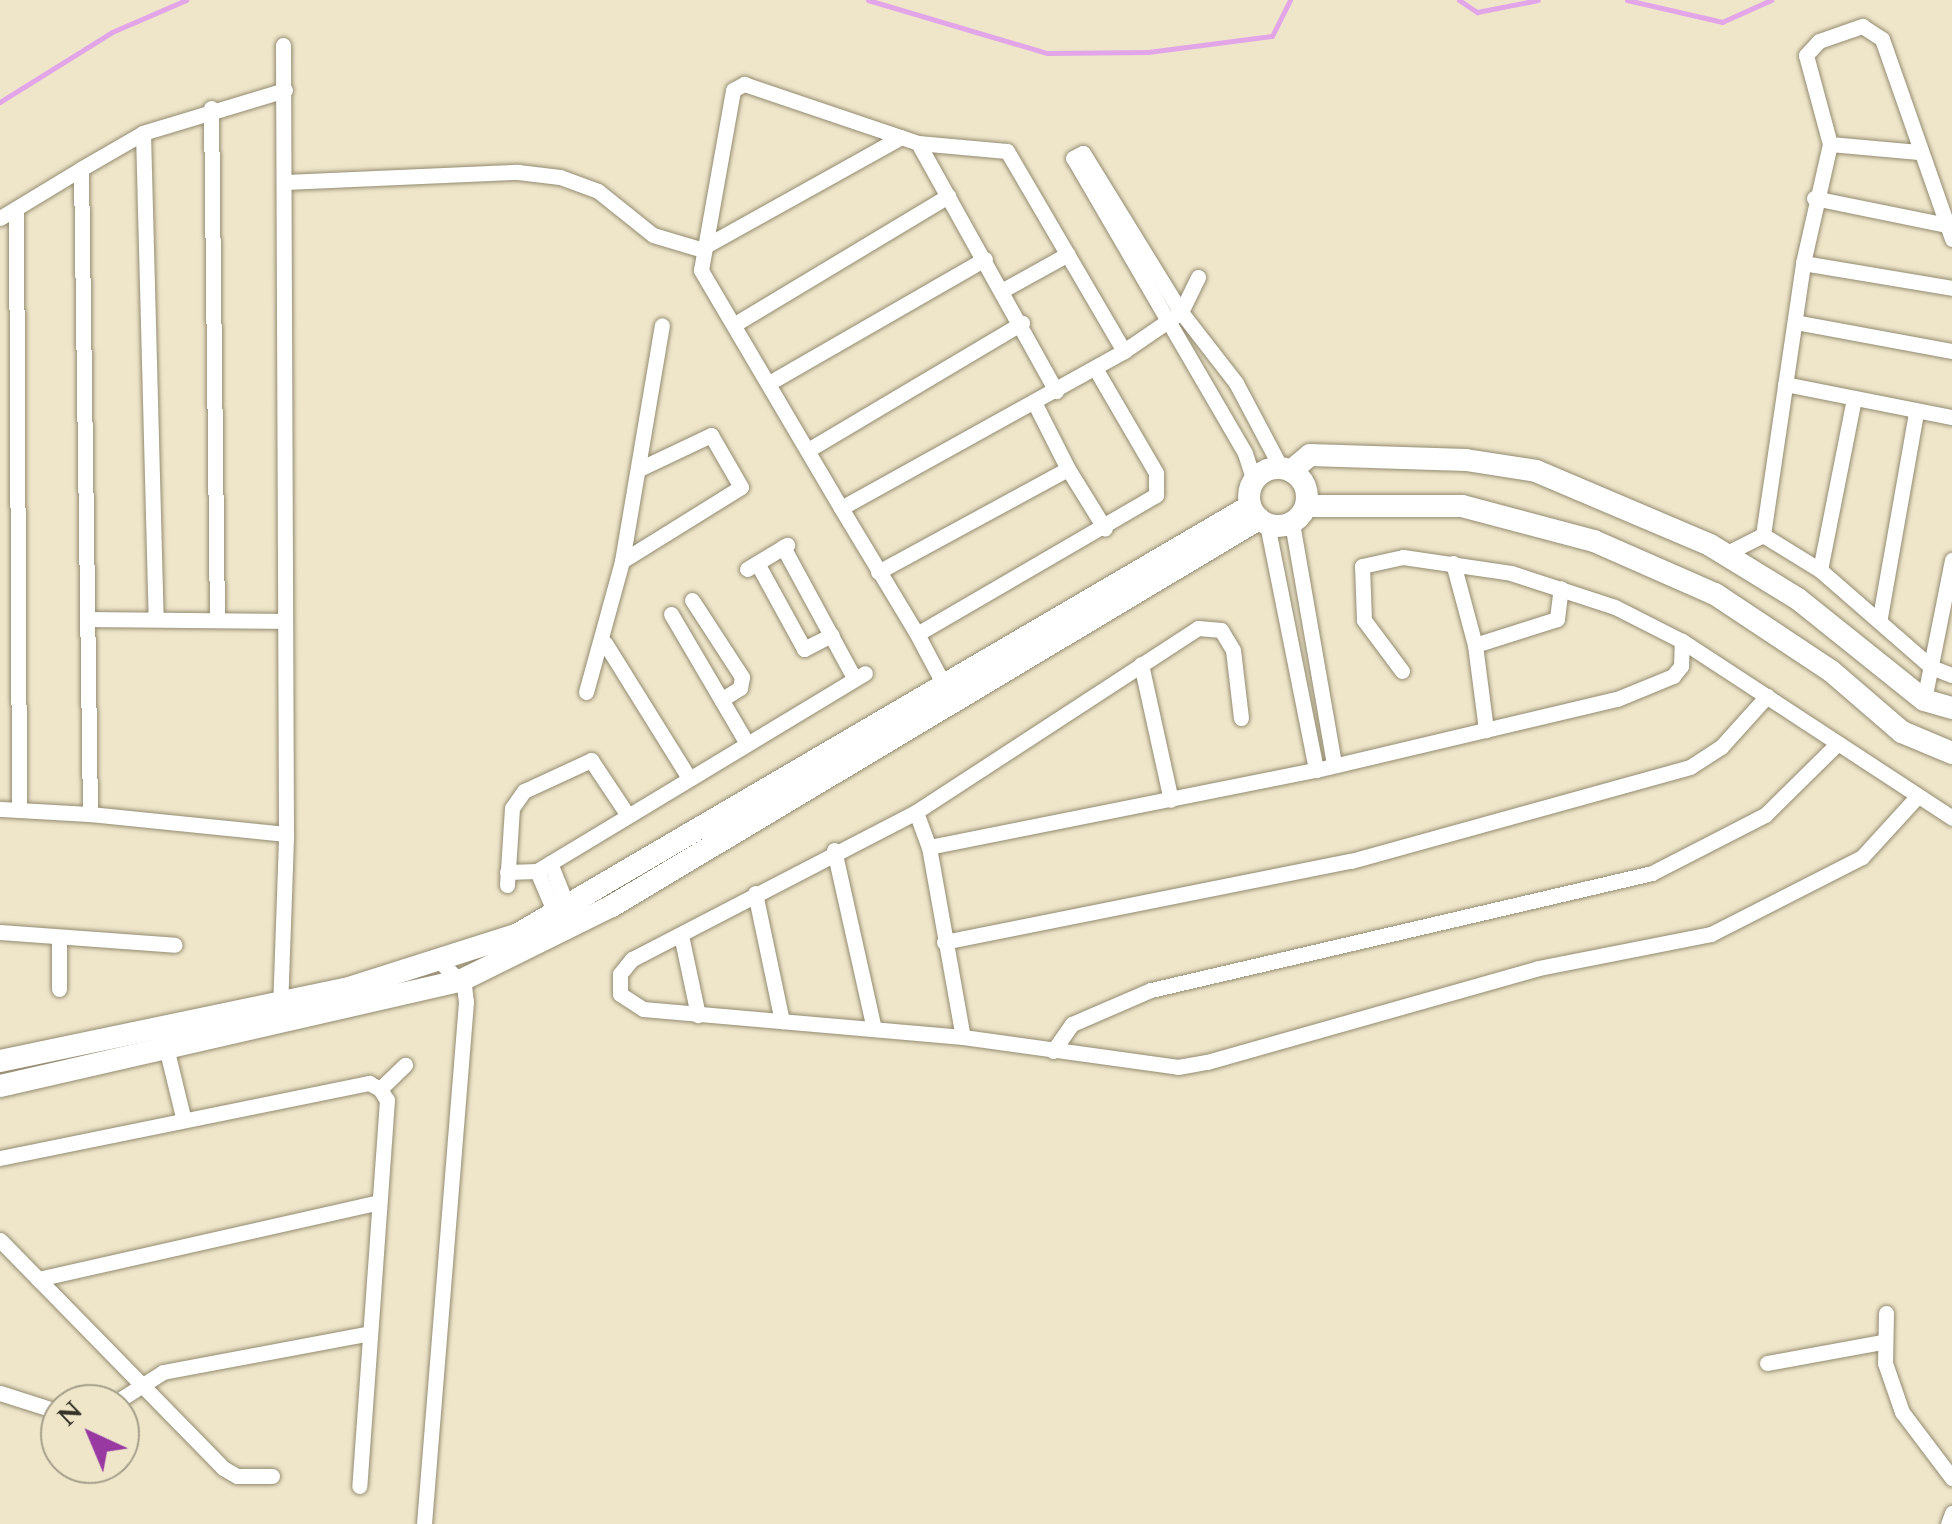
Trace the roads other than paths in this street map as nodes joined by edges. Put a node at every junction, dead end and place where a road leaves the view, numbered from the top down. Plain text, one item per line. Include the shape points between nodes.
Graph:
1 (283, 45) dead end
2 (285, 90) junction
3 (211, 108) junction
4 (143, 133) junction
5 (901, 137) junction
6 (918, 143) junction
7 (1830, 144) junction
8 (1919, 152) junction
9 (81, 169) junction
10 (285, 182) junction
11 (948, 196) junction
12 (1814, 198) junction
13 (16, 208) junction
14 (0, 218) edge
15 (1950, 232) edge
16 (700, 249) junction
17 (1068, 254) junction
18 (985, 259) junction
19 (1803, 264) junction
20 (1198, 277) dead end
21 (1952, 288) edge
22 (1002, 290) junction
23 (1181, 312) junction
24 (1022, 322) junction
25 (1166, 322) junction
26 (1796, 322) junction
27 (736, 324) junction
28 (662, 326) dead end
29 (1124, 351) junction
30 (1952, 351) edge
31 (1095, 368) junction
32 (769, 383) junction
33 (1785, 384) junction
34 (1056, 392) junction
35 (1854, 398) junction
36 (1034, 404) junction
37 (1916, 413) junction
38 (1952, 417) edge
39 (808, 450) junction
40 (639, 468) junction
41 (1068, 469) junction
42 (1286, 469) junction
43 (1254, 481) junction
44 (842, 508) junction
45 (1299, 514) junction
46 (1259, 516) junction
47 (1105, 529) junction
48 (1763, 535) junction
49 (1710, 545) junction
50 (1952, 560) edge
51 (622, 561) junction
52 (1453, 562) junction
53 (1820, 570) junction
54 (878, 572) junction
55 (1561, 588) junction
56 (1880, 617) junction
57 (90, 619) junction
58 (156, 619) junction
59 (217, 620) junction
60 (285, 620) junction
61 (918, 634) junction
62 (832, 635) junction
63 (1682, 641) junction
64 (605, 643) junction
65 (1474, 646) junction
66 (1141, 664) junction
67 (1931, 666) junction
68 (1402, 671) dead end
69 (1950, 674) edge
70 (942, 681) junction
71 (586, 692) dead end
72 (1768, 696) junction
73 (721, 700) junction
74 (1939, 704) edge
75 (1240, 718) dead end
76 (1486, 730) junction
77 (746, 742) junction
78 (1836, 745) junction
79 (1952, 753) edge
80 (1334, 762) junction
81 (1316, 770) junction
82 (689, 778) junction
83 (1914, 799) junction
84 (1171, 800) junction
85 (0, 809) edge
86 (19, 810) junction
87 (916, 812) junction
88 (90, 814) junction
89 (627, 814) junction
90 (1952, 818) edge
91 (286, 834) junction
92 (929, 848) junction
93 (834, 850) junction
94 (544, 867) junction
95 (755, 893) junction
96 (565, 918) junction
97 (0, 932) edge
98 (681, 934) junction
99 (59, 937) junction
100 (944, 942) junction
101 (175, 944) dead end
102 (442, 964) junction
103 (460, 980) junction
104 (59, 990) dead end
105 (281, 1014) junction
106 (698, 1014) junction
107 (782, 1021) junction
108 (874, 1029) junction
109 (963, 1038) junction
110 (165, 1041) junction
111 (1053, 1051) junction
112 (0, 1061) edge
113 (404, 1065) dead end
114 (0, 1086) edge
115 (380, 1089) junction
116 (183, 1117) junction
117 (0, 1158) edge
118 (375, 1203) junction
119 (0, 1240) edge
120 (38, 1279) junction
121 (1886, 1313) dead end
122 (367, 1334) junction
123 (1882, 1342) junction
124 (1767, 1363) dead end
125 (136, 1384) edge
126 (140, 1385) edge
127 (140, 1388) edge
128 (0, 1392) edge
129 (40, 1405) edge
130 (272, 1476) dead end
131 (1952, 1478) edge
132 (359, 1486) dead end
133 (1952, 1512) edge
134 (424, 1524) edge
135 (1948, 1524) edge

1 - 2 street
2 - 3 street
2 - 10 street
3 - 4 street
3 - 59 street
4 - 9 street
4 - 58 street
5 - 6 street
5 - 16 street
5 - 16 street via 744,84 732,90 727,148
6 - 11 street
6 - 17 street via 1007,150
7 - 8 street
7 - 8 street via 1806,56 1819,42 1862,26 1882,39
7 - 12 street
8 - 15 street
9 - 13 street
9 - 57 street
10 - 16 street via 498,172 560,177 598,191 653,235
10 - 60 street
11 - 18 street
11 - 27 street
12 - 15 street
12 - 19 street
13 - 14 street
13 - 86 street
16 - 27 street via 701,270
17 - 22 street
17 - 29 street
18 - 22 street
18 - 32 street
19 - 21 street
19 - 26 street
20 - 23 street
22 - 24 street
23 - 25 street
23 - 25 street via 1078,155
23 - 42 street via 1236,384
24 - 34 street
24 - 39 street
25 - 29 street
25 - 43 street via 1245,453
26 - 30 street
26 - 33 street
27 - 32 street
28 - 40 street
29 - 31 street
31 - 34 street
31 - 47 street via 1156,472 1158,488 1150,502
32 - 39 street
33 - 35 street
33 - 48 street
34 - 36 street
35 - 37 street
35 - 53 street
36 - 41 street
36 - 44 street
37 - 38 street
37 - 56 street
39 - 44 street
40 - 51 street
40 - 51 street via 712,435 741,487
41 - 47 street
41 - 54 street
42 - 43 street
42 - 45 street via 1303,482
42 - 49 street via 1310,455 1466,460 1536,472
43 - 46 street
44 - 54 street
45 - 46 street
45 - 79 street via 1462,506 1594,541 1715,594 1830,671 1902,732
45 - 80 street
46 - 70 street
46 - 81 street
46 - 96 street
47 - 61 street
48 - 49 street via 1725,554
48 - 53 street
49 - 74 street via 1798,599
50 - 67 street
51 - 64 street
52 - 55 street
52 - 65 street
52 - 68 street via 1404,557 1362,566 1364,620
53 - 56 street
54 - 61 street
55 - 63 street
55 - 65 street via 1557,619
56 - 67 street
57 - 58 street
57 - 88 street
58 - 59 street
59 - 60 street
60 - 91 street
61 - 70 street
62 - 62 street via 804,649 752,566 785,546
62 - 77 street via 860,676
63 - 72 street
63 - 76 street via 1681,666 1673,676 1617,699
64 - 71 street
64 - 82 street
65 - 76 street
66 - 75 street via 1198,628 1221,630 1233,650
66 - 84 street
66 - 87 street
67 - 69 street
67 - 74 street
69 - 74 street
70 - 96 street
72 - 78 street
72 - 100 street via 1722,746 1690,767 1351,862
73 - 73 street via 665,617 695,599 742,677 740,688
73 - 77 street
76 - 80 street
77 - 82 street
78 - 83 street
78 - 111 street via 1765,815 1652,873 1151,990 1072,1024
80 - 81 street
81 - 84 street
82 - 89 street
83 - 90 street
83 - 111 street via 1862,857 1711,934 1539,968 1207,1062 1178,1066
84 - 92 street
85 - 86 street
86 - 88 street
87 - 92 street
87 - 93 street
88 - 91 street
89 - 94 street
89 - 94 street via 598,766 581,760 516,798 507,878
91 - 105 street
92 - 100 street
93 - 95 street
93 - 108 street
94 - 96 street
95 - 98 street
95 - 107 street
96 - 102 street
96 - 103 street
97 - 99 street
98 - 106 street
98 - 106 street via 632,959 620,974 620,994 632,1007
99 - 101 street
99 - 104 street
100 - 109 street
102 - 103 street
102 - 105 street
103 - 105 street
103 - 134 street via 466,1002
105 - 110 street
106 - 107 street
107 - 108 street
108 - 109 street
109 - 111 street
110 - 112 street
110 - 114 street
110 - 116 street
113 - 115 street
115 - 116 street via 369,1083
115 - 118 street via 386,1100
116 - 117 street
118 - 120 street
118 - 122 street
119 - 120 street
120 - 125 street
121 - 123 street
122 - 126 street via 163,1372
122 - 132 street
123 - 124 street
123 - 131 street via 1908,1424
127 - 130 street via 222,1468 237,1476
128 - 129 street
133 - 135 street

